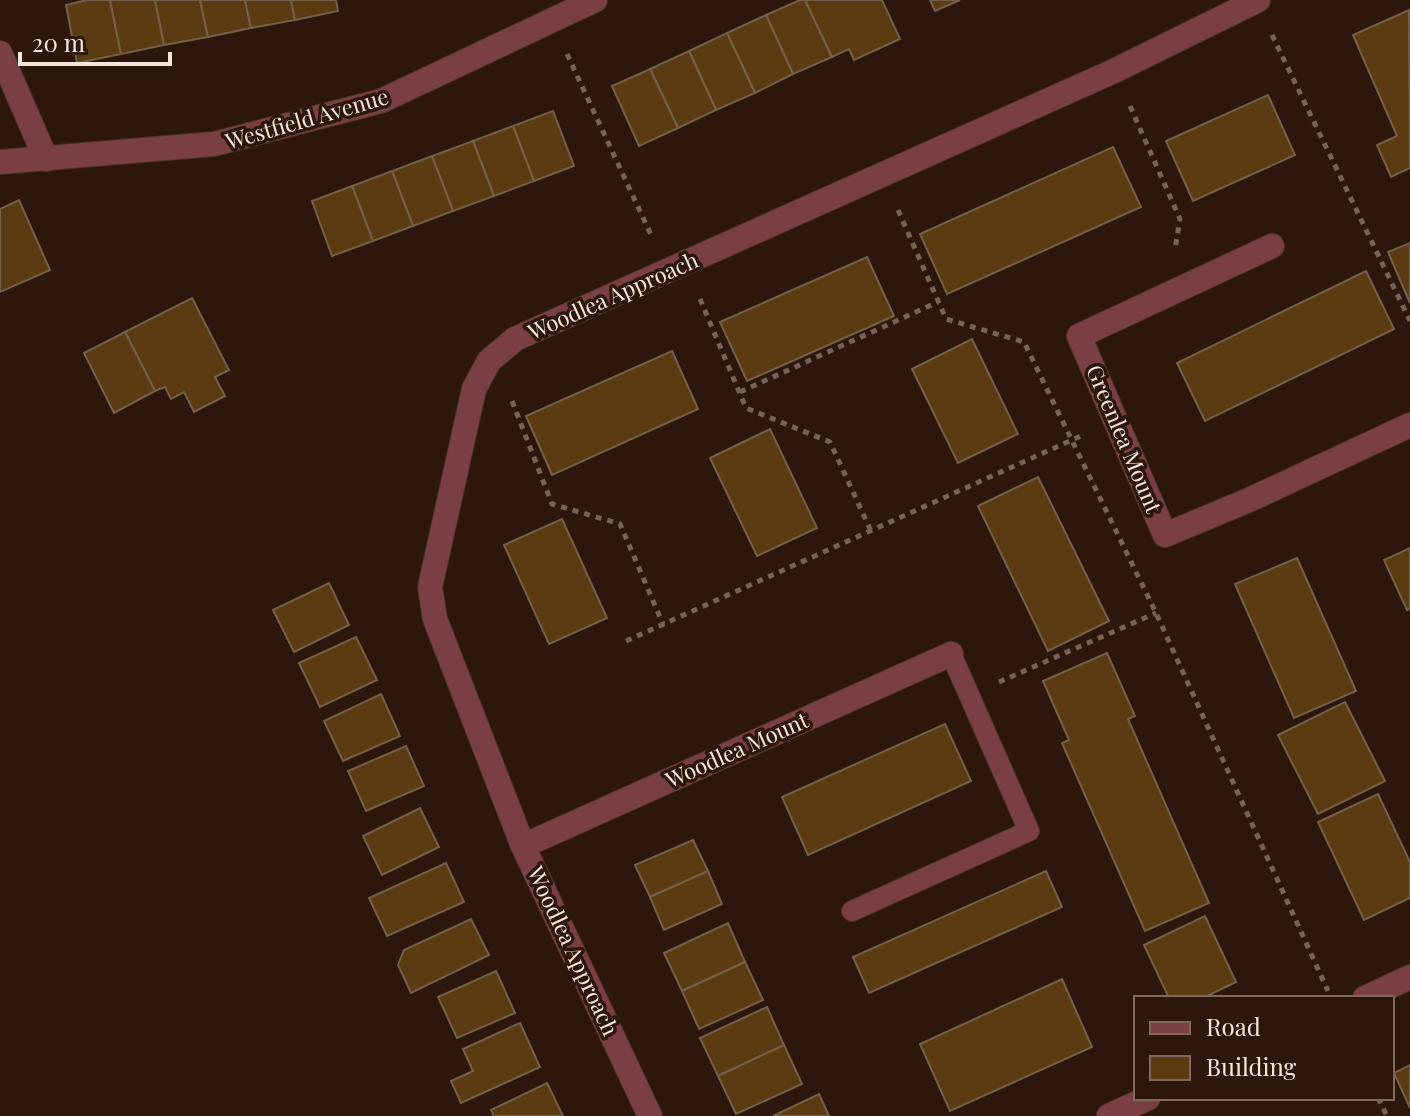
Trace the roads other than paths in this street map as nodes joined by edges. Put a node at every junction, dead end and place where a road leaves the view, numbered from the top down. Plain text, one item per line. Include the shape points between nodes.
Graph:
1 (595, 0) edge
2 (1257, 1) edge
3 (0, 53) edge
4 (46, 159) junction
5 (0, 162) edge
6 (1272, 246) dead end
7 (1410, 425) edge
8 (951, 654) joint
9 (523, 846) junction
10 (852, 911) dead end
11 (1410, 977) edge
12 (1369, 996) edge
13 (1144, 1100) edge
14 (650, 1116) edge
15 (1109, 1116) edge

1 - 4 street, Westfield Avenue via 381,101 214,144
2 - 9 street, Woodlea Approach via 1114,71 515,339 489,361 474,389 430,587 435,619
3 - 4 street
4 - 5 street, Westfield Avenue
6 - 7 street, Greenlea Mount via 1079,336 1165,535
8 - 9 street, Woodlea Mount
8 - 10 lane via 1029,831
9 - 14 street, Woodlea Approach
11 - 12 street
13 - 15 street

